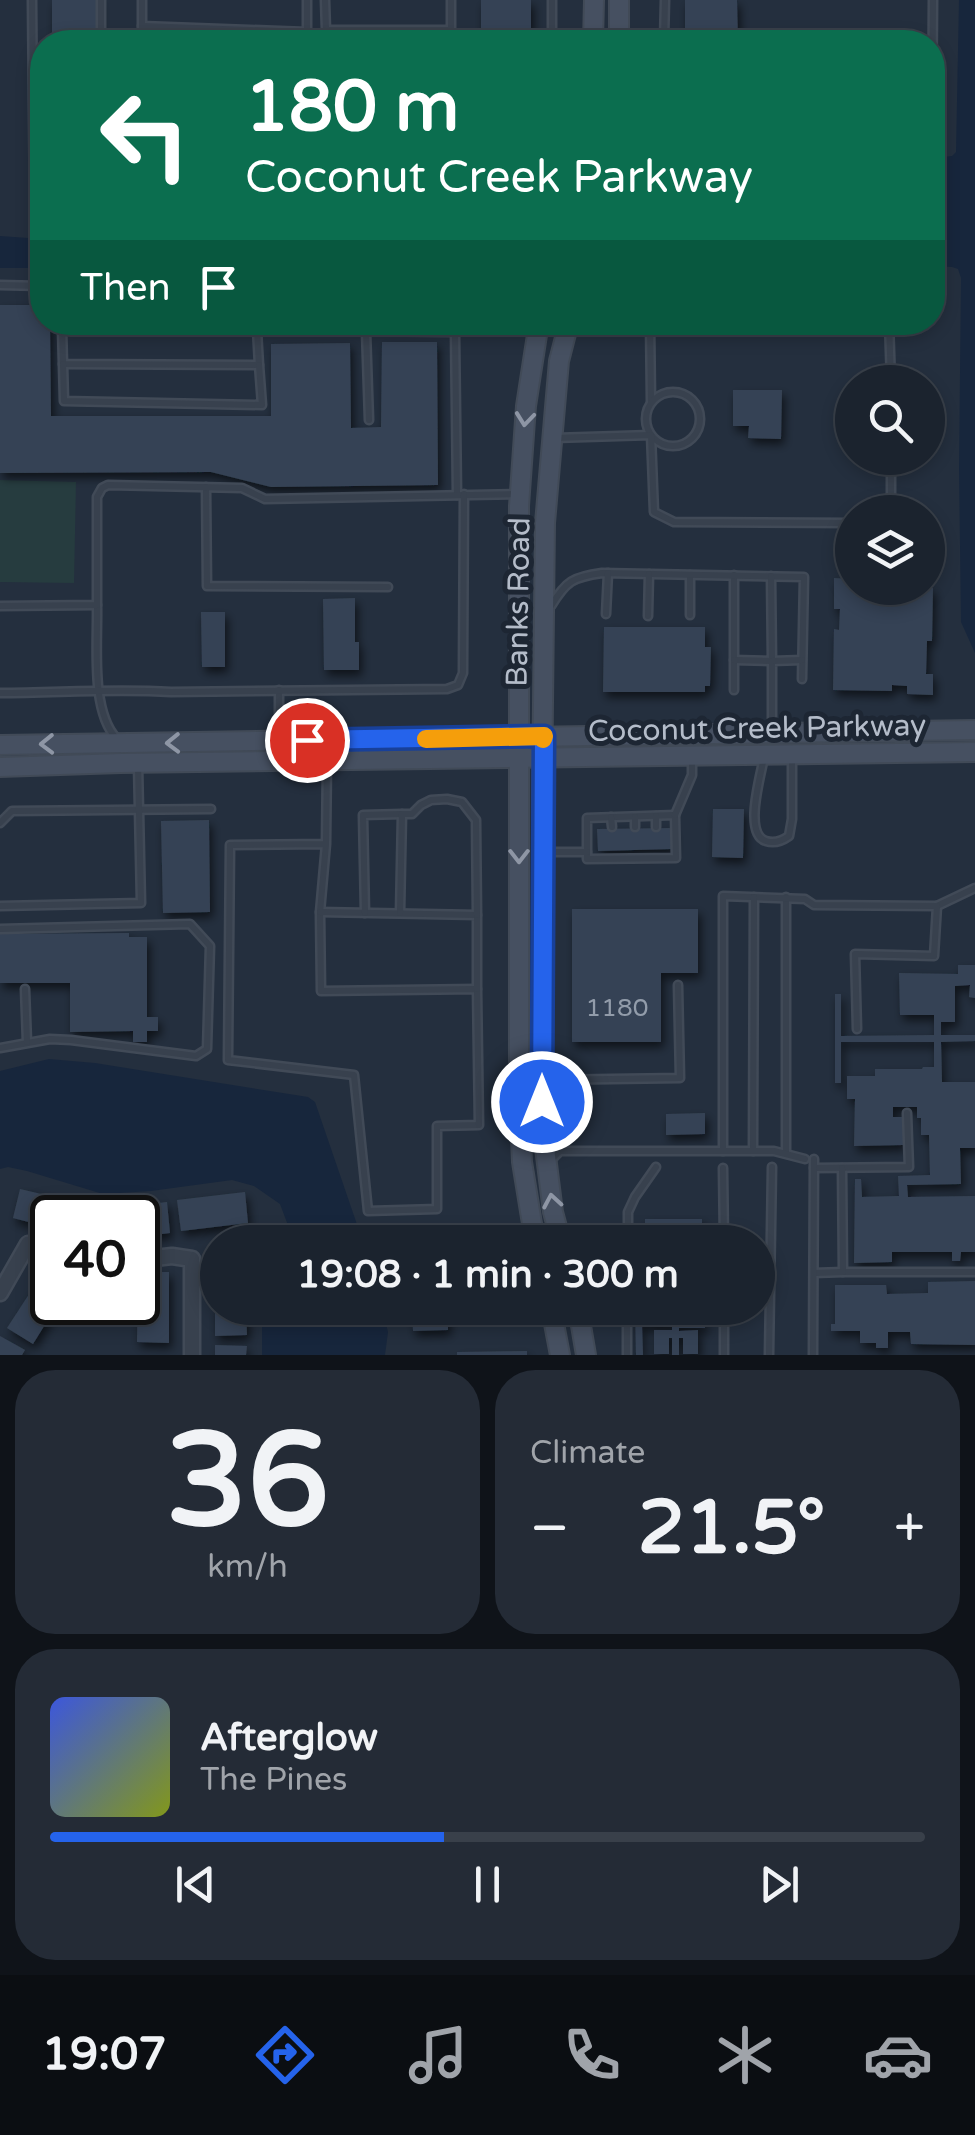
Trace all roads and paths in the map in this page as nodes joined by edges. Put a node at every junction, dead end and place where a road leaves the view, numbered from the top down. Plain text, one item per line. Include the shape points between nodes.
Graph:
1 (32, 0) edge
2 (101, 0) edge
3 (142, 0) edge
4 (307, 0) edge
5 (325, 0) edge
6 (451, 0) edge
7 (552, 0) edge
8 (594, 0) edge
9 (619, 0) edge
10 (665, 0) edge
11 (933, 0) edge
12 (142, 26) junction
13 (32, 30) edge
14 (101, 30) edge
15 (142, 30) edge
16 (252, 30) edge
17 (307, 30) edge
18 (326, 30) joint
19 (552, 30) edge
20 (593, 30) edge
21 (619, 30) edge
22 (664, 30) edge
23 (933, 30) edge
24 (0, 285) edge
25 (30, 286) edge
26 (63, 335) edge
27 (257, 335) edge
28 (366, 335) edge
29 (455, 335) edge
30 (538, 335) edge
31 (566, 335) edge
32 (650, 335) edge
33 (889, 335) edge
34 (62, 364) junction
35 (259, 365) junction
36 (890, 365) edge
37 (651, 402) junction
38 (369, 420) dead end
39 (651, 435) junction
40 (553, 438) junction
41 (206, 487) junction
42 (520, 494) junction
43 (460, 495) junction
44 (835, 523) edge
45 (608, 573) junction
46 (648, 574) junction
47 (690, 574) junction
48 (734, 576) junction
49 (771, 576) junction
50 (388, 587) dead end
51 (97, 605) junction
52 (0, 606) edge
53 (606, 614) dead end
54 (545, 615) junction
55 (690, 615) dead end
56 (648, 616) dead end
57 (734, 660) junction
58 (772, 660) junction
59 (802, 660) junction
60 (802, 679) dead end
61 (99, 690) junction
62 (279, 690) junction
63 (734, 690) dead end
64 (0, 693) edge
65 (975, 730) edge
66 (772, 733) junction
67 (544, 736) junction
68 (520, 738) junction
69 (279, 741) junction
70 (121, 743) junction
71 (0, 745) edge
72 (975, 752) edge
73 (792, 755) junction
74 (764, 756) junction
75 (692, 757) junction
76 (520, 759) junction
77 (543, 759) junction
78 (327, 761) junction
79 (138, 763) junction
80 (0, 767) edge
81 (211, 808) dead end
82 (139, 810) junction
83 (402, 814) junction
84 (676, 815) junction
85 (656, 816) junction
86 (611, 817) junction
87 (634, 817) junction
88 (0, 823) edge
89 (612, 827) dead end
90 (635, 827) dead end
91 (656, 827) dead end
92 (326, 844) junction
93 (542, 852) junction
94 (586, 852) junction
95 (975, 888) edge
96 (754, 897) junction
97 (786, 898) junction
98 (0, 906) edge
99 (937, 906) junction
100 (320, 912) junction
101 (364, 913) junction
102 (400, 914) junction
103 (477, 915) junction
104 (0, 929) edge
105 (678, 985) dead end
106 (25, 988) dead end
107 (477, 989) junction
108 (857, 1030) dead end
109 (27, 1042) junction
110 (0, 1048) edge
111 (542, 1080) junction
112 (907, 1113) dead end
113 (723, 1150) junction
114 (753, 1151) junction
115 (786, 1153) junction
116 (551, 1160) dead end
117 (656, 1167) dead end
118 (772, 1167) dead end
119 (723, 1168) dead end
120 (814, 1168) junction
121 (842, 1168) junction
122 (531, 1225) edge
123 (557, 1225) edge
124 (628, 1225) edge
125 (724, 1225) edge
126 (30, 1245) edge
127 (160, 1257) edge
128 (843, 1272) junction
129 (975, 1272) edge
130 (814, 1273) junction
131 (0, 1293) edge
132 (554, 1325) edge
133 (581, 1325) edge
134 (628, 1325) edge
135 (724, 1325) edge
136 (192, 1355) edge
137 (560, 1355) edge
138 (586, 1355) edge
139 (627, 1355) edge
140 (724, 1355) edge
141 (769, 1355) edge
142 (813, 1355) edge

1 - 13 lane
2 - 14 lane
3 - 12 lane
4 - 17 lane
5 - 18 lane
6 - 18 lane via 451,30
7 - 19 lane
8 - 20 street
9 - 21 street
10 - 22 lane
11 - 23 lane
12 - 15 lane
12 - 16 lane
24 - 25 lane
26 - 34 lane
27 - 35 lane
28 - 38 lane
29 - 43 lane
30 -> 42 street, Banks Road
31 - 40 street, Banks Road
32 - 37 lane
33 - 36 lane
34 - 35 lane
34 - 35 lane via 64,401 262,405
37 - 39 lane
37 - 39 lane via 670,392 684,394 698,409 700,423 694,436 676,446
39 - 40 lane
39 - 44 lane via 654,512 674,522
40 - 54 street, Banks Road
41 - 43 lane via 242,488 265,498
41 - 50 lane via 207,586
41 - 51 lane via 102,488
42 - 43 lane
42 - 68 street, Banks Road
43 - 62 lane via 458,685
45 - 46 lane
45 - 53 lane
45 - 54 lane via 577,576
46 - 47 lane
46 - 56 lane
47 - 48 lane
47 - 55 lane
48 - 49 lane
48 - 57 lane
49 - 58 lane
49 - 59 lane via 804,577
51 - 52 lane
51 - 61 lane
54 - 67 street, Banks Road
57 - 58 lane
57 - 63 lane
58 - 59 lane
58 - 66 lane
59 - 60 lane
61 - 62 lane
61 - 64 lane
61 - 70 lane via 104,722
62 - 69 lane
65 - 66 street, Coconut Creek Parkway
66 - 67 street, Coconut Creek Parkway
67 - 68 street, Coconut Creek Parkway
67 - 77 street, Banks Road
68 - 69 street, Coconut Creek Parkway
68 - 76 street, Banks Road
69 -> 70 street, Coconut Creek Parkway
70 -> 71 street, Coconut Creek Parkway
72 - 73 street, Coconut Creek Parkway
73 - 74 street, Coconut Creek Parkway
73 - 74 lane via 792,820 781,842 759,837 754,823
74 - 75 street, Coconut Creek Parkway
75 - 77 street, Coconut Creek Parkway
75 - 84 lane
76 - 77 street, Coconut Creek Parkway
76 - 78 street, Coconut Creek Parkway
76 -> 122 street, Banks Road via 520,1141
77 - 93 street, Banks Road
78 - 79 street, Coconut Creek Parkway
78 - 92 lane
79 - 80 street, Coconut Creek Parkway
79 - 82 lane
81 - 82 lane
82 - 88 lane via 12,811
82 - 98 lane via 141,903
83 - 101 lane via 363,815
83 - 102 lane
83 - 103 lane via 447,799 462,802 476,820
84 - 85 lane
84 - 94 lane via 676,858 586,859
85 - 87 lane
85 - 91 lane
86 - 87 lane
86 - 89 lane
86 - 94 lane via 587,818
87 - 90 lane
92 - 100 lane
92 - 107 lane via 230,845 228,1060 354,1075 368,1211 437,1209 437,1126 479,1125
93 - 94 lane
93 - 111 street, Banks Road
95 - 99 lane
96 - 97 lane
96 - 113 lane via 723,896
96 - 114 lane
97 - 99 lane via 814,905
97 - 115 lane
99 - 108 lane via 934,956 855,954
100 - 101 lane
100 - 107 lane via 321,991
101 - 102 lane
102 - 103 lane
103 - 107 lane
104 - 109 lane via 190,924 210,946 207,1049 196,1056 71,1040
105 - 111 lane via 680,1078
106 - 109 lane
109 - 110 lane
123 -> 111 street, Banks Road
112 - 121 lane via 909,1167
113 - 114 lane
113 - 116 lane via 560,1151
114 - 115 lane
115 - 120 lane via 810,1159
117 - 124 lane via 635,1197
118 - 141 lane
119 - 125 lane
120 - 121 lane
120 - 130 lane
121 - 128 lane
126 - 131 street
127 - 136 street via 192,1259
128 - 129 lane
128 - 130 lane
130 - 142 lane
132 - 137 street
133 - 138 street
134 - 139 lane
135 - 140 lane

